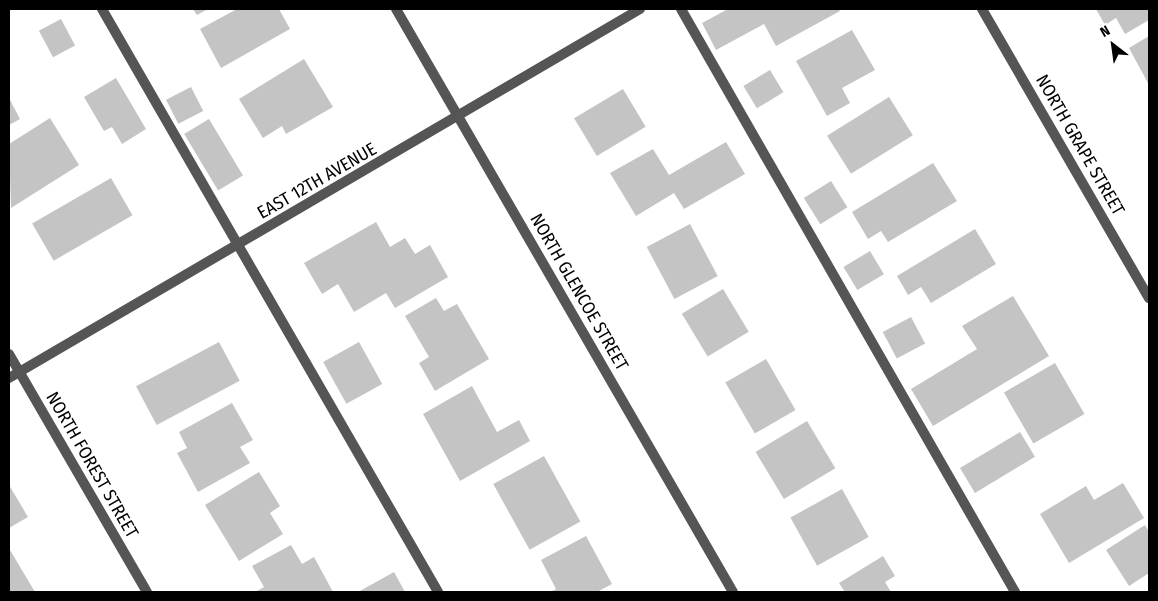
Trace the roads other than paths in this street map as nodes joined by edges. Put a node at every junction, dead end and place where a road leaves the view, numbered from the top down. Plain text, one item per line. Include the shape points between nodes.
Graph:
1 (102, 9) edge
2 (396, 9) edge
3 (640, 9) edge
4 (681, 9) edge
5 (982, 9) edge
6 (459, 117) junction
7 (238, 246) junction
8 (1149, 298) edge
9 (9, 354) edge
10 (19, 372) junction
11 (9, 378) edge
12 (147, 592) edge
13 (438, 592) edge
14 (733, 592) edge
15 (1015, 592) edge

1 - 7 street
2 - 6 street, NORTH GLENCOE STREET
3 - 6 street, EAST 12TH AVENUE
4 - 15 street
5 - 8 street, NORTH GRAPE STREET
6 - 7 street, EAST 12TH AVENUE
6 - 14 street, NORTH GLENCOE STREET
7 - 10 street, EAST 12TH AVENUE
7 - 13 street
9 - 10 street, NORTH FOREST STREET
10 - 11 street, EAST 12TH AVENUE
10 - 12 street, NORTH FOREST STREET

